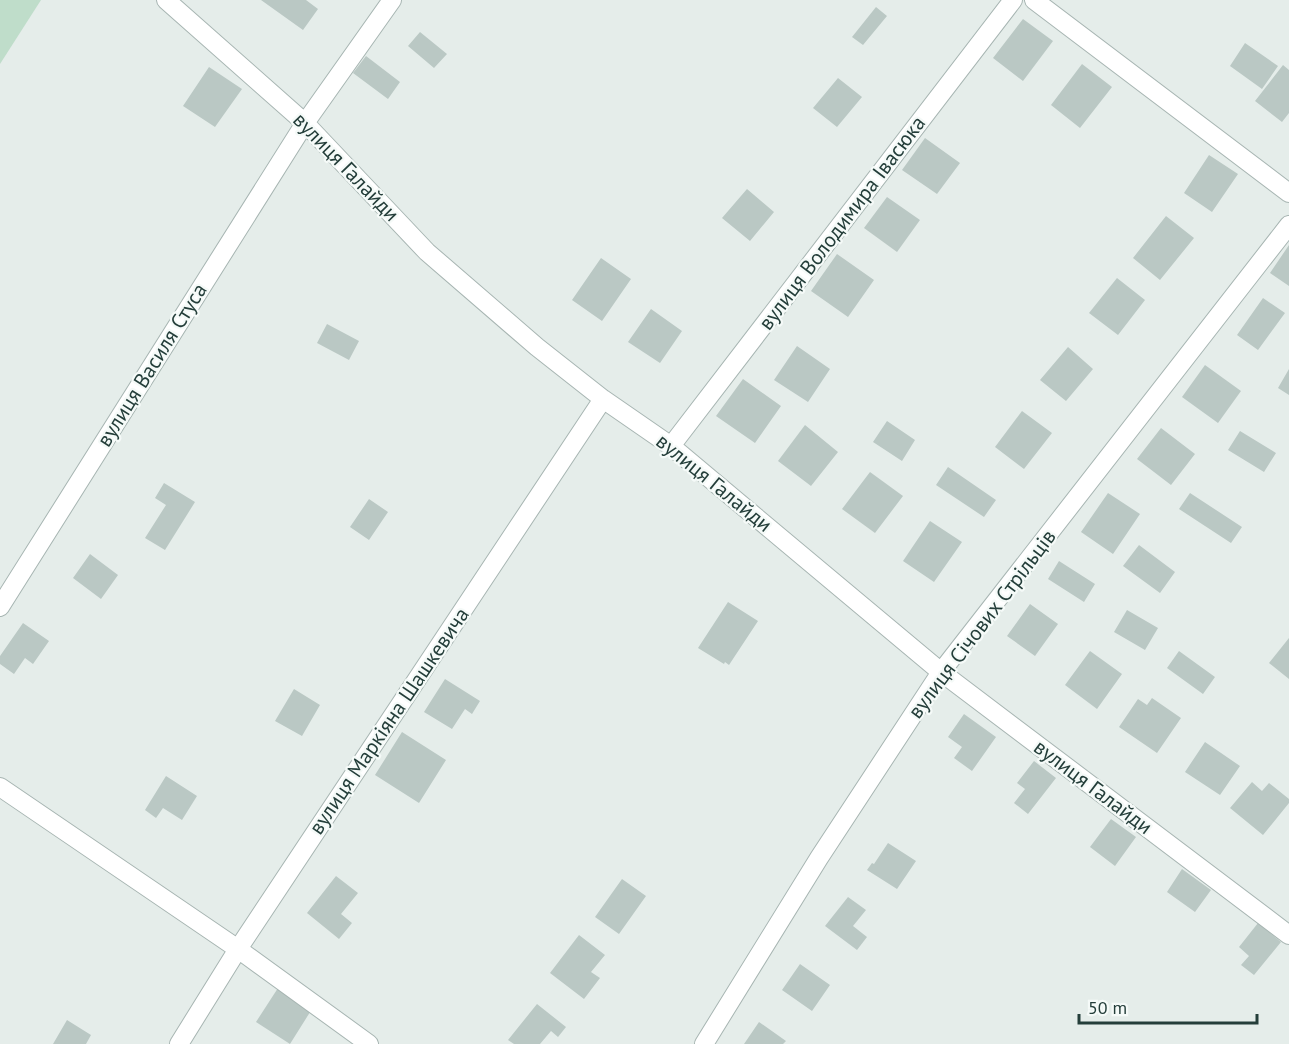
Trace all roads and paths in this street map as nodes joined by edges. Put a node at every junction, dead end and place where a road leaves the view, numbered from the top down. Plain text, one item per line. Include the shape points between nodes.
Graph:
1 (166, 0) edge
2 (392, 0) edge
3 (1013, 0) edge
4 (1034, 0) edge
5 (305, 123) junction
6 (1289, 193) edge
7 (1289, 225) edge
8 (603, 399) junction
9 (671, 446) junction
10 (0, 607) edge
11 (941, 672) junction
12 (0, 787) edge
13 (1289, 935) edge
14 (238, 949) junction
15 (179, 1044) edge
16 (369, 1044) edge
17 (704, 1044) edge

1 - 5 street, вулиця Галайди
2 - 5 street, вулиця Василя Стуса
3 - 9 street, вулиця Володимира Івасюка
4 - 6 street
5 - 8 street, вулиця Галайди via 427,252
5 - 10 street, вулиця Василя Стуса
7 - 11 street, вулиця Січових Стрільців
8 - 9 street, вулиця Галайди
8 - 14 street, вулиця Маркіяна Шашкевича
9 - 11 street, вулиця Галайди
11 - 13 street, вулиця Галайди
11 - 17 street, вулиця Січових Стрільців
12 - 14 street
14 - 15 street, вулиця Маркіяна Шашкевича
14 - 16 street

